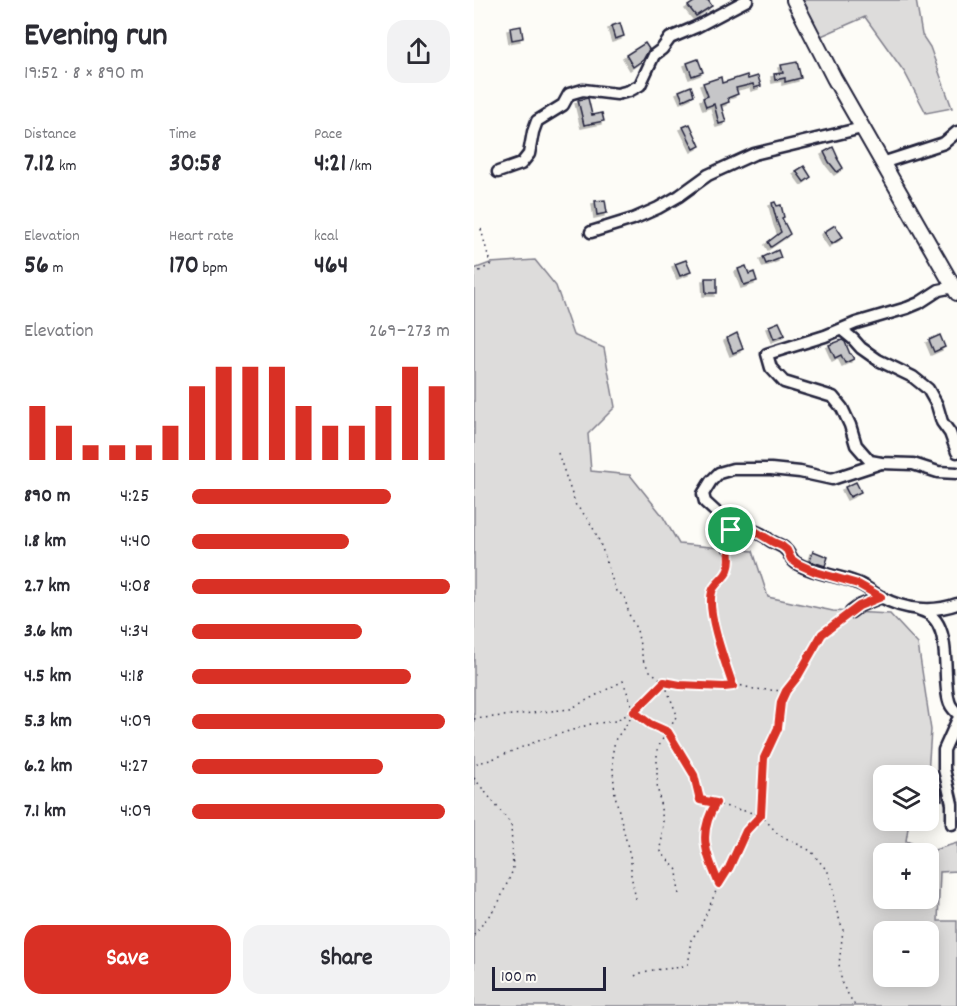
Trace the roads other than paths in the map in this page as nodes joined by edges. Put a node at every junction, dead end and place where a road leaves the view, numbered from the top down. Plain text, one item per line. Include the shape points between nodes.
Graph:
1 (747, 0) edge
2 (794, 0) edge
3 (862, 128) junction
4 (957, 132) edge
5 (882, 163) junction
6 (498, 172) dead end
7 (591, 232) dead end
8 (955, 290) edge
9 (842, 330) junction
10 (957, 452) edge
11 (881, 464) junction
12 (957, 472) edge
13 (731, 530) junction
14 (729, 549) road end
15 (881, 597) junction
16 (957, 604) edge
17 (914, 608) junction
18 (851, 612) road end
19 (957, 713) edge
20 (957, 721) edge
21 (952, 824) dead end

1 - 6 street via 670,38 654,55 640,85 629,91 616,94 583,90 569,94 563,105 537,121 529,154 521,164
2 - 3 main road
3 - 5 main road
3 - 7 street via 754,154 708,175 658,208
4 - 5 street via 944,143
5 - 8 main road
8 - 9 street via 939,290 907,308
9 - 10 street via 869,354 928,389
9 - 11 street via 767,354 767,359 784,382 833,397 850,425 856,446 870,461
11 - 12 street via 913,464 938,472
11 - 13 street via 832,479 771,469 744,468 719,473 703,494 705,502
13 - 14 street
13 - 15 street via 753,530 782,546 798,564 858,584
15 - 17 street
15 - 18 street
16 - 17 street
17 - 19 street via 927,612 944,641 949,702
20 - 21 street via 944,750

